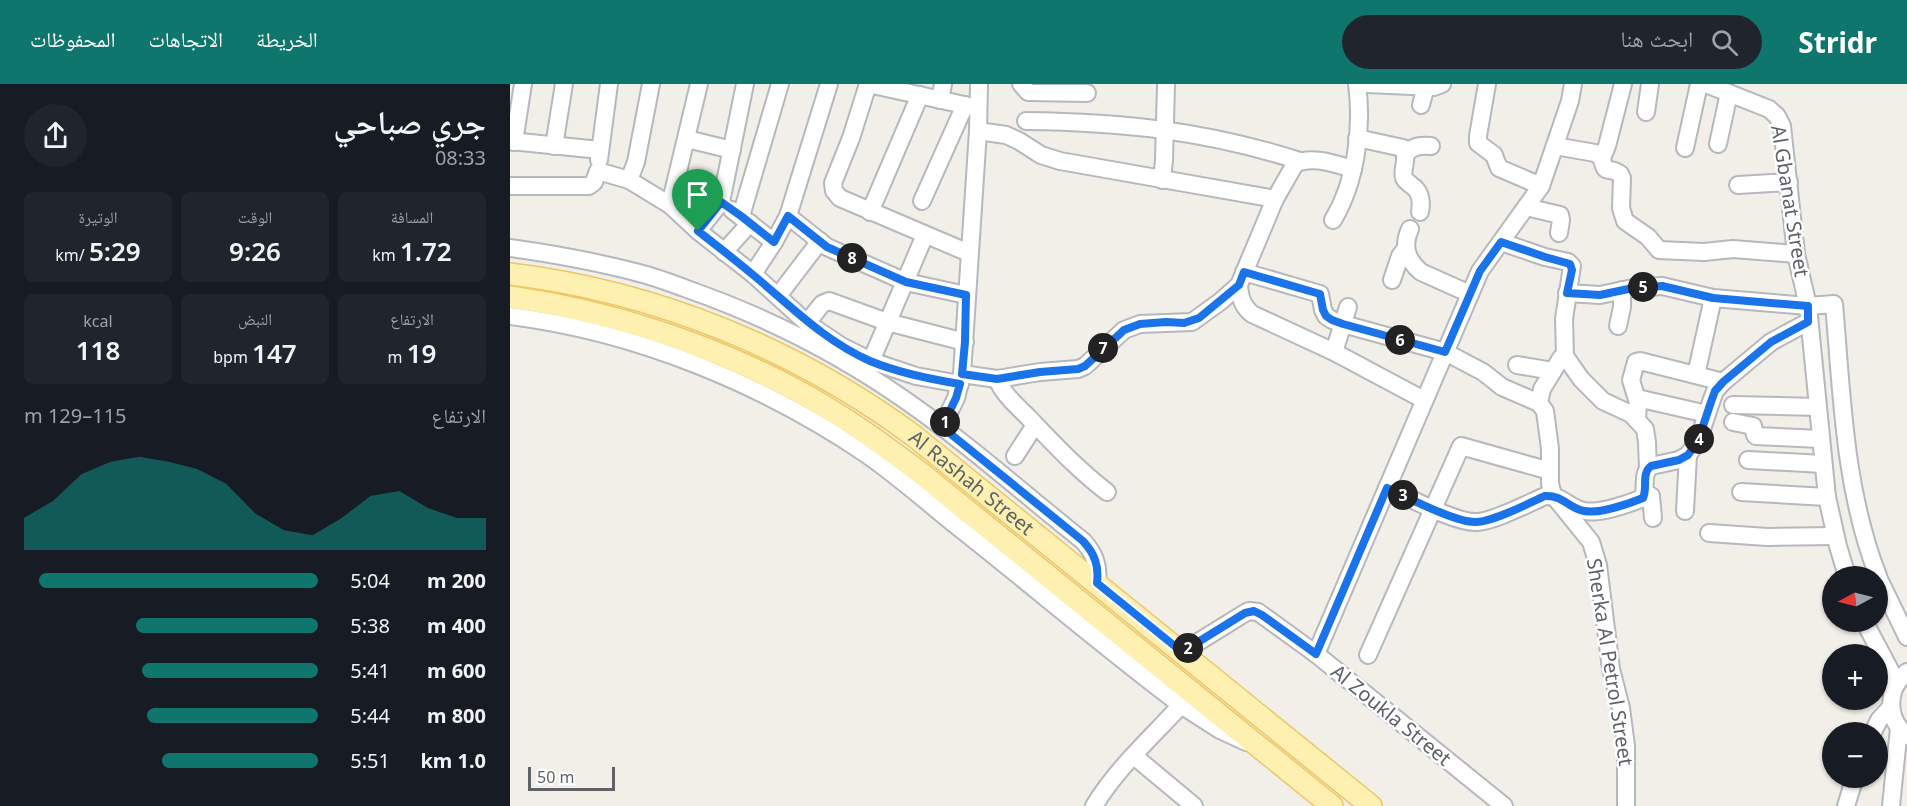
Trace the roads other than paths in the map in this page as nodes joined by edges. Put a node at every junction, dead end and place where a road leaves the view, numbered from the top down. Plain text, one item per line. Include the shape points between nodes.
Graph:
1 (524, 84) edge
2 (564, 84) edge
3 (609, 84) edge
4 (651, 84) edge
5 (699, 84) edge
6 (746, 84) edge
7 (780, 84) edge
8 (829, 84) edge
9 (868, 84) edge
10 (979, 84) edge
11 (1021, 84) edge
12 (1166, 84) edge
13 (1357, 84) edge
14 (1367, 84) edge
15 (1487, 84) edge
16 (1573, 84) edge
17 (1623, 84) edge
18 (1650, 84) edge
19 (1699, 84) edge
20 (1706, 84) edge
21 (1434, 85) edge
22 (1088, 88) edge
23 (1732, 90) edge
24 (941, 92) edge
25 (920, 95) junction
26 (1421, 105) dead end
27 (972, 106) junction
28 (1646, 112) dead end
29 (1026, 121) dead end
30 (1085, 122) junction
31 (1165, 129) junction
32 (978, 131) junction
33 (1357, 138) junction
34 (687, 139) junction
35 (512, 142) edge
36 (1718, 144) dead end
37 (554, 146) junction
38 (1431, 146) dead end
39 (1556, 146) junction
40 (1685, 148) dead end
41 (600, 150) junction
42 (732, 150) junction
43 (1406, 153) junction
44 (1602, 158) junction
45 (1300, 161) junction
46 (1353, 168) junction
47 (598, 171) junction
48 (629, 180) junction
49 (1162, 180) junction
50 (1790, 182) junction
51 (1738, 185) dead end
52 (510, 186) edge
53 (1541, 186) junction
54 (1275, 199) junction
55 (922, 201) dead end
56 (721, 202) junction
57 (670, 205) junction
58 (1526, 207) junction
59 (870, 212) junction
60 (1420, 212) dead end
61 (788, 216) junction
62 (746, 219) junction
63 (1333, 220) dead end
64 (1410, 229) dead end
65 (698, 231) junction
66 (1559, 233) dead end
67 (925, 235) junction
68 (820, 241) junction
69 (774, 242) junction
70 (1501, 242) junction
71 (510, 248) edge
72 (1406, 248) junction
73 (724, 252) junction
74 (969, 253) junction
75 (1796, 254) junction
76 (510, 274) edge
77 (753, 274) junction
78 (1242, 278) junction
79 (1392, 280) dead end
80 (906, 282) junction
81 (1622, 290) junction
82 (1567, 293) junction
83 (1470, 294) junction
84 (966, 295) junction
85 (777, 296) junction
86 (510, 297) edge
87 (1713, 298) junction
88 (1348, 307) dead end
89 (1808, 314) junction
90 (510, 316) edge
91 (887, 322) junction
92 (807, 323) junction
93 (1343, 324) junction
94 (1618, 326) dead end
95 (965, 342) junction
96 (1334, 352) junction
97 (1445, 352) junction
98 (1565, 356) junction
99 (871, 361) junction
100 (1517, 365) dead end
101 (1553, 371) junction
102 (1696, 375) junction
103 (961, 379) junction
104 (997, 379) junction
105 (1723, 382) junction
106 (1637, 398) junction
107 (1424, 400) junction
108 (1539, 403) junction
109 (1733, 405) dead end
110 (1817, 407) junction
111 (1707, 414) junction
112 (1637, 420) junction
113 (1733, 422) dead end
114 (1035, 425) junction
115 (942, 427) junction
116 (1820, 439) junction
117 (1688, 455) junction
118 (1015, 456) dead end
119 (1748, 460) dead end
120 (1823, 464) junction
121 (1648, 469) junction
122 (1550, 471) junction
123 (1387, 488) junction
124 (1107, 492) dead end
125 (1741, 492) dead end
126 (1646, 493) junction
127 (1553, 495) junction
128 (1827, 497) junction
129 (1433, 509) junction
130 (1685, 511) dead end
131 (1653, 518) dead end
132 (1709, 533) dead end
133 (1835, 536) junction
134 (1844, 566) edge
135 (1874, 566) edge
136 (1097, 583) junction
137 (1888, 598) edge
138 (1871, 632) edge
139 (1907, 637) edge
140 (1182, 652) junction
141 (1316, 654) junction
142 (1368, 656) dead end
143 (1902, 678) edge
144 (1181, 705) junction
145 (1891, 707) junction
146 (1878, 722) edge
147 (1903, 732) edge
148 (1258, 746) junction
149 (1134, 756) junction
150 (1852, 788) edge
151 (1094, 806) edge
152 (1194, 806) edge
153 (1332, 806) edge
154 (1371, 806) edge
155 (1504, 806) edge
156 (1626, 806) edge
157 (1846, 806) edge
158 (1891, 806) edge

1 - 35 street
2 - 37 street
3 - 41 street
4 - 48 street
5 - 34 street
6 - 42 street
7 - 62 street
8 - 61 street
9 - 25 street
9 - 59 street via 833,183 840,198
10 - 27 street
11 - 22 street via 1028,92
12 - 31 street
13 - 33 street
14 - 21 street
15 - 53 street via 1478,143 1494,155 1499,168
16 - 39 street
17 - 44 street
18 - 28 street
19 - 40 street
20 - 23 street, Al Gbanat Street
21 - 26 street
22 - 30 street
23 - 36 street
23 - 50 street, Al Gbanat Street via 1778,116
24 - 25 street
24 - 27 street
25 - 59 street
27 - 32 street
27 - 55 street
29 - 30 street
30 - 31 street
31 - 45 street
31 - 49 street
32 - 49 street via 1006,135 1060,162
32 - 74 street
33 - 43 street via 1401,146
33 - 46 street
34 - 42 street
34 - 57 street
35 - 37 street
37 - 41 street
38 - 43 street via 1418,146
39 - 44 street via 1595,153
39 - 53 street
41 - 47 street
42 - 56 street
43 - 60 street via 1405,179 1418,190
44 - 75 street via 1605,169 1617,171 1622,178 1620,208 1625,221 1659,250 1733,249
45 - 46 street
45 - 54 street via 1290,170
46 - 63 street
47 - 48 street
47 - 52 street via 589,186
48 - 57 street
49 - 54 street
50 - 51 street
50 - 75 street, Al Gbanat Street
53 - 58 street
54 - 78 street
56 - 62 street
56 - 65 street
57 - 65 street
58 - 66 street via 1560,215
58 - 70 street
59 - 67 street
61 - 68 street
61 - 69 street
62 - 69 street
62 - 73 street
64 - 72 street
65 - 73 street
67 - 74 street
67 - 80 street
68 - 80 street
68 - 85 street
69 - 77 street
70 - 82 street via 1570,264
70 - 83 street via 1480,271
71 - 115 street via 641,273 746,311 838,357
72 - 79 street
72 - 83 street via 1421,272
73 - 77 street
74 - 84 street
75 - 89 street, Al Gbanat Street
76 - 136 main road, Al Rashah Street via 593,288 676,311 789,358 887,416
77 - 85 street
78 - 93 street via 1320,294 1326,316
78 - 96 street via 1240,297 1244,308
78 - 104 street via 1192,322 1140,324 1124,330 1078,369
80 - 84 street
80 - 91 street
81 - 82 street via 1600,295
81 - 87 street via 1662,286
81 - 94 street
82 - 98 street
83 - 97 street
84 - 95 street
85 - 92 street
86 - 148 main road, Al Rashah Street via 619,320 687,341 742,363 831,410 922,474
87 - 89 street
87 - 102 street
88 - 93 street
89 - 105 street
89 - 110 street, Al Gbanat Street
89 - 135 street via 1834,304 1850,474
90 - 144 street via 557,323 650,348 737,382 824,427 919,495
91 - 92 street via 829,301
91 - 95 street
91 - 99 street
92 - 99 street
93 - 96 street
93 - 97 street
95 - 103 street
96 - 107 street
97 - 107 street
97 - 108 street via 1484,372 1502,387
98 - 101 street
98 - 112 street via 1603,401
99 - 103 street via 916,376
100 - 101 street
101 - 108 street
102 - 105 street
102 - 106 street via 1636,362 1631,380
103 - 104 street
103 - 115 street
104 - 114 street via 1002,390
105 - 111 street via 1715,391
106 - 111 street
106 - 112 street
107 - 123 street
108 - 122 street via 1548,426
109 - 110 street
110 - 116 street, Al Gbanat Street
111 - 117 street via 1698,441
112 - 121 street via 1645,429
113 - 116 street via 1753,426 1748,436
114 - 118 street
114 - 124 street via 1083,474
115 - 136 street via 1083,541 1097,565
116 - 120 street, Al Gbanat Street
117 - 121 street
117 - 130 street
119 - 120 street
120 - 128 street, Al Gbanat Street
121 - 126 street
122 - 127 street
122 - 129 street via 1461,446
123 - 129 street
123 - 141 street
125 - 128 street
126 - 127 street via 1635,501 1593,511 1583,511
126 - 131 street via 1651,496
127 - 129 street via 1476,523
127 - 156 street, Sherka Al Petrol Street via 1591,542 1598,565 1611,669 1626,746
128 - 133 street, Al Gbanat Street
129 - 142 street
132 - 133 street
133 - 134 street, Al Gbanat Street
136 - 140 main road, Al Rashah Street
137 - 139 street
138 - 143 street
140 - 141 street, Al Zoukla Street via 1249,611 1258,612
140 - 154 main road, Al Rashah Street
141 - 155 street, Al Zoukla Street
143 - 145 street
144 - 148 street via 1229,735
144 - 149 street
145 - 146 street
145 - 147 street
147 - 158 street
148 - 153 main road, Al Rashah Street
149 - 151 street via 1106,786
149 - 152 street
150 - 157 street

